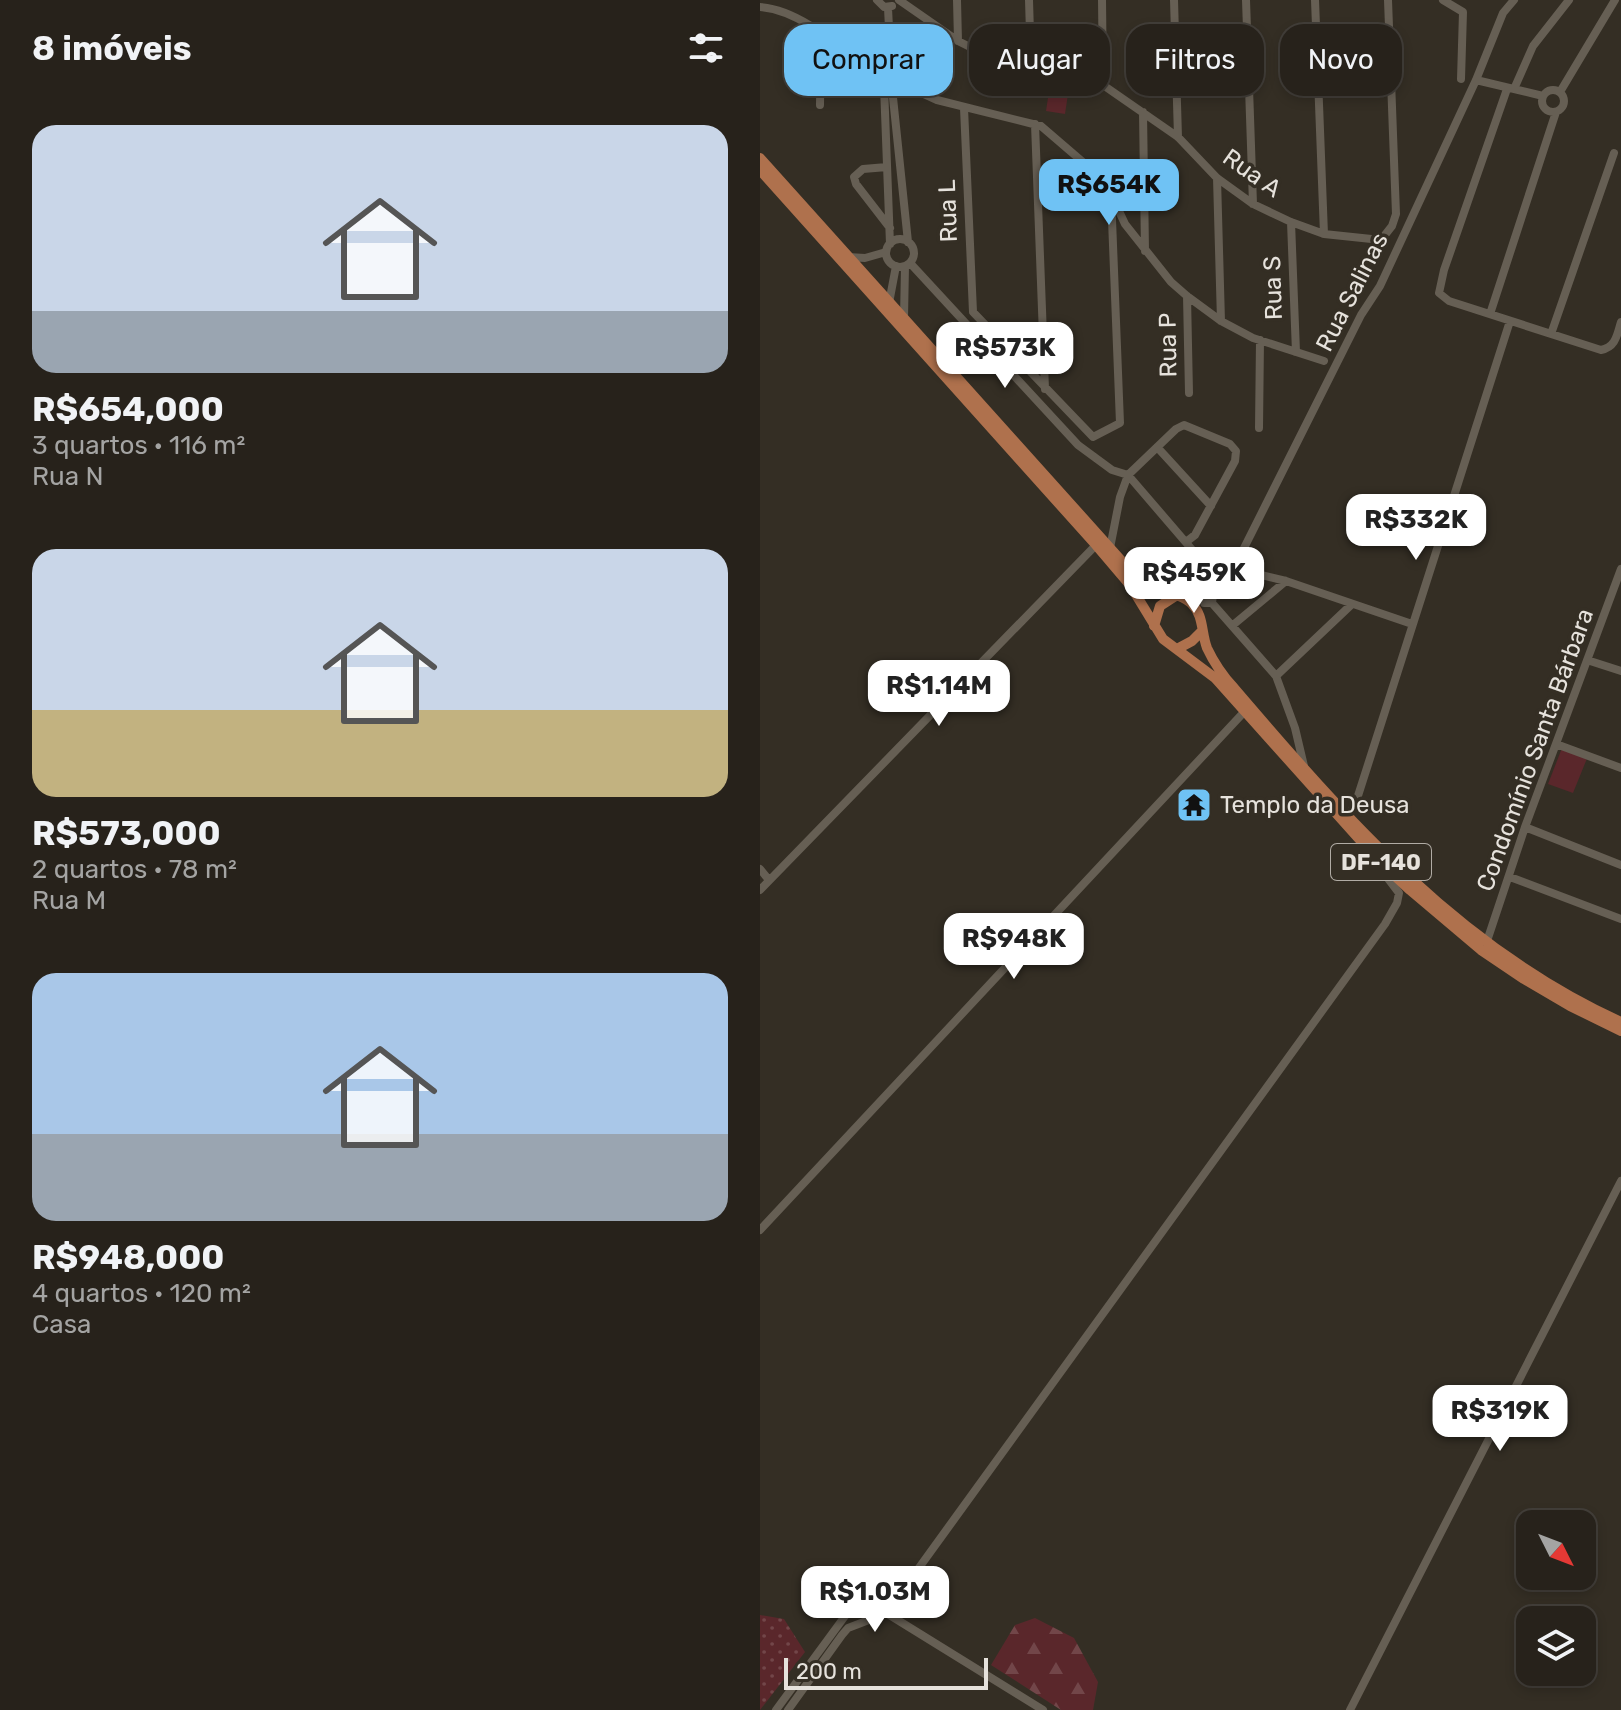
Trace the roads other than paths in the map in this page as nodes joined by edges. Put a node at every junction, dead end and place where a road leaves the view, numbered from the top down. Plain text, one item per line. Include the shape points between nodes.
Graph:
1 (877, 0) edge
2 (898, 0) edge
3 (957, 0) edge
4 (1029, 0) edge
5 (1102, 0) edge
6 (1174, 0) edge
7 (1246, 0) edge
8 (1315, 0) edge
9 (1388, 0) edge
10 (1443, 0) edge
11 (1514, 0) edge
12 (1569, 0) edge
13 (1615, 0) edge
14 (760, 7) edge
15 (888, 8) junction
16 (810, 24) edge
17 (889, 24) edge
18 (1030, 24) edge
19 (1102, 24) edge
20 (958, 41) junction
21 (969, 46) edge
22 (1461, 79) dead end
23 (1476, 80) junction
24 (1510, 89) junction
25 (1110, 90) edge
26 (1560, 92) junction
27 (820, 96) edge
28 (889, 96) edge
29 (890, 96) edge
30 (927, 96) edge
31 (1543, 96) junction
32 (820, 105) dead end
33 (964, 108) junction
34 (1143, 112) junction
35 (1556, 112) junction
36 (1035, 124) junction
37 (1178, 137) junction
38 (1614, 153) dead end
39 (760, 158) edge
40 (887, 167) junction
41 (760, 170) edge
42 (1217, 178) junction
43 (1111, 194) junction
44 (902, 198) junction
45 (889, 199) junction
46 (1253, 204) junction
47 (1291, 222) junction
48 (890, 228) junction
49 (1324, 234) junction
50 (908, 242) junction
51 (888, 248) junction
52 (1145, 251) junction
53 (848, 257) junction
54 (903, 265) junction
55 (1187, 296) junction
56 (889, 303) junction
57 (1490, 314) junction
58 (904, 319) junction
59 (1221, 321) junction
60 (1510, 321) junction
61 (1621, 322) edge
62 (1551, 334) junction
63 (1260, 340) junction
64 (1296, 352) junction
65 (1324, 361) dead end
66 (1045, 390) junction
67 (1189, 393) dead end
68 (1259, 428) dead end
69 (1157, 447) junction
70 (1128, 475) junction
71 (1211, 506) junction
72 (1186, 542) junction
73 (1096, 545) junction
74 (1110, 548) junction
75 (1233, 568) junction
76 (1621, 569) edge
77 (1619, 580) edge
78 (1219, 581) junction
79 (1286, 581) junction
80 (1177, 595) junction
81 (1209, 599) junction
82 (1351, 605) junction
83 (1412, 624) junction
84 (1202, 625) junction
85 (1233, 625) junction
86 (1154, 626) junction
87 (1177, 649) junction
88 (1587, 660) junction
89 (1621, 671) edge
90 (1276, 676) junction
91 (1245, 711) junction
92 (1556, 744) junction
93 (1304, 766) junction
94 (1621, 768) edge
95 (1349, 815) junction
96 (1525, 827) junction
97 (1377, 859) junction
98 (1621, 865) edge
99 (760, 869) edge
100 (1510, 877) junction
101 (769, 880) junction
102 (760, 890) edge
103 (1621, 919) edge
104 (1486, 944) junction
105 (1621, 1022) edge
106 (1621, 1031) edge
107 (1621, 1181) edge
108 (760, 1230) edge
109 (865, 1603) junction
110 (883, 1608) junction
111 (874, 1618) junction
112 (776, 1710) edge
113 (788, 1710) edge
114 (1043, 1710) edge
115 (1350, 1710) edge

1 - 15 street
2 - 15 street
2 - 20 street, Rua A
3 - 20 street
4 - 18 street
5 - 19 street
6 - 37 street
7 - 46 street
8 - 49 street
9 - 49 street, Rua A via 1396,214 1381,240
10 - 22 street via 1463,12
11 - 23 street, Rua Salinas via 1503,13
12 - 24 street via 1533,46
13 - 26 street
14 - 16 street
15 - 17 street
20 - 21 street, Rua A
23 - 24 street
23 - 75 street, Rua Salinas via 1380,286
24 - 31 street
24 - 57 street via 1439,293
25 - 34 street, Rua A
26 - 31 street via 1551,90
26 - 35 street via 1565,101
27 - 32 street
28 - 40 street
29 - 44 street
30 - 33 street
31 - 35 street via 1543,106
33 - 36 street
33 - 66 street, Rua L via 973,312
34 - 37 street, Rua A
34 - 52 street
35 - 57 street
36 - 43 street via 1097,173
36 - 66 street
37 - 42 street, Rua A
38 - 62 street
39 - 53 main road, DF-140
40 - 45 street
40 - 48 street via 863,169 854,177
41 - 73 main road, DF-140
42 - 46 street, Rua A
42 - 59 street
43 - 52 street
43 - 66 street via 1120,423 1093,437
44 - 45 street
44 - 50 street
45 - 48 street
46 - 47 street, Rua A
47 - 49 street, Rua A
47 - 64 street, Rua S
48 - 51 street
50 - 51 street via 899,240
50 - 54 street via 914,254
51 - 53 street via 865,258
51 - 54 street via 889,261
52 - 55 street
53 - 56 main road, DF-140
54 - 56 street
54 - 58 street
54 - 70 street via 1078,445
55 - 59 street
55 - 67 street, Rua P
56 - 58 main road, DF-140
57 - 60 street
58 - 74 main road, DF-140
59 - 63 street
60 - 62 street
60 - 83 street
61 - 62 street via 1614,344 1601,350
63 - 64 street
63 - 68 street
64 - 65 street
69 - 70 street
69 - 71 street
69 - 71 street via 1184,425 1230,444 1235,461
70 - 72 street
70 - 74 street
71 - 72 street
72 - 78 street
73 - 86 main road, DF-140 via 1130,585
73 - 101 street
74 - 80 main road, DF-140 via 1146,582
75 - 78 street, Rua Salinas
75 - 79 street
76 - 77 street, Condomínio Santa Bárbara
77 - 88 street, Condomínio Santa Bárbara
78 - 81 street, Rua Salinas
79 - 82 street
79 - 85 street
80 - 81 street
80 - 84 main road, DF-140 via 1194,606
80 - 86 main road via 1160,606
81 - 84 street, Rua Salinas
81 - 85 street
82 - 83 street
82 - 90 street
83 - 95 street
84 - 87 main road via 1192,641
84 - 93 main road, DF-140 via 1222,673
85 - 90 street
86 - 87 main road, DF-140
87 - 91 main road, DF-140 via 1215,678
88 - 89 street
88 - 92 street, Condomínio Santa Bárbara
90 - 93 street
91 - 97 main road, DF-140
91 - 108 street
92 - 94 street
92 - 96 street, Condomínio Santa Bárbara
93 - 95 main road, DF-140
95 - 104 main road, DF-140 via 1415,885
96 - 98 street
96 - 100 street, Condomínio Santa Bárbara
97 - 106 main road, DF-140 via 1481,950
97 - 110 street via 1399,893 1385,924 900,1594
99 - 101 street
100 - 103 street
100 - 104 street, Condomínio Santa Bárbara
101 - 102 street
104 - 105 main road, DF-140 via 1571,998
107 - 115 street
109 - 110 street via 873,1598
109 - 111 street via 866,1614
109 - 112 street via 848,1612
110 - 111 street
110 - 114 street
111 - 113 street via 848,1628

